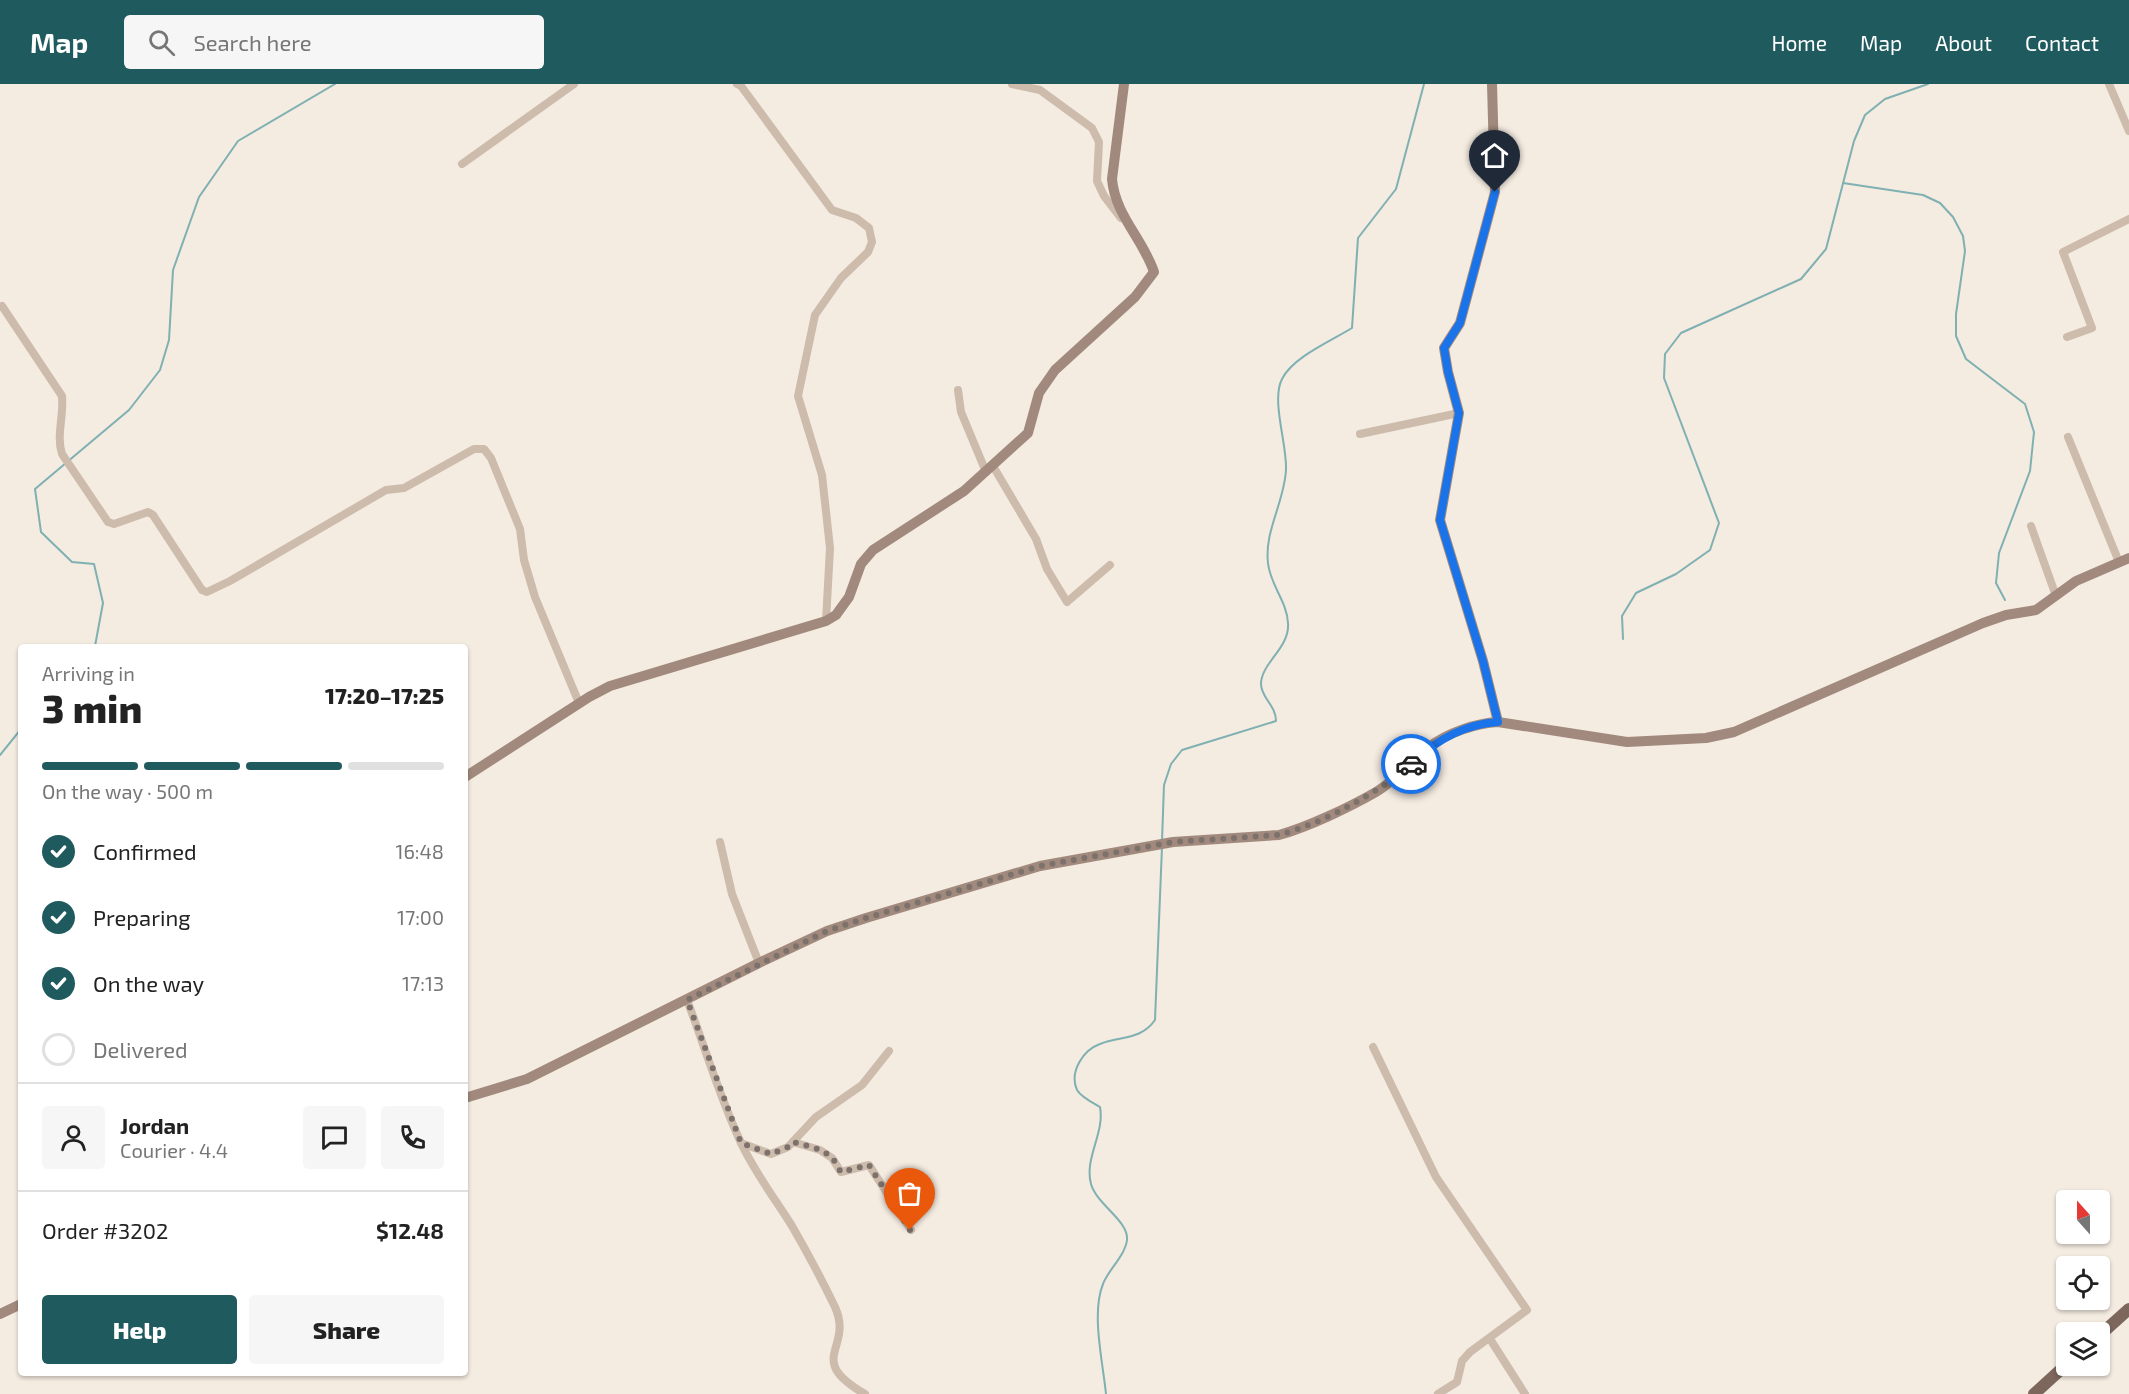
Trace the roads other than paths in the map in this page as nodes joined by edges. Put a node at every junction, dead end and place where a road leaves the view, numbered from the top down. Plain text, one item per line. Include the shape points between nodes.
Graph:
1 (574, 84) edge
2 (737, 84) edge
3 (1012, 84) edge
4 (1124, 84) edge
5 (1492, 84) edge
6 (2109, 84) edge
7 (2129, 131) edge
8 (462, 164) dead end
9 (2129, 219) edge
10 (1128, 226) junction
11 (2, 306) dead end
12 (2067, 337) dead end
13 (958, 390) dead end
14 (1459, 413) junction
15 (1360, 435) dead end
16 (2068, 436) dead end
17 (989, 469) junction
18 (2031, 525) dead end
19 (2124, 560) edge
20 (1110, 565) dead end
21 (2056, 596) junction
22 (826, 621) junction
23 (579, 703) junction
24 (1498, 722) junction
25 (468, 775) edge
26 (720, 842) dead end
27 (759, 963) junction
28 (687, 1000) junction
29 (1373, 1047) dead end
30 (889, 1051) dead end
31 (468, 1097) edge
32 (793, 1142) junction
33 (741, 1143) junction
34 (910, 1230) dead end
35 (18, 1305) edge
36 (2129, 1309) edge
37 (0, 1314) edge
38 (2110, 1326) edge
39 (1490, 1339) junction
40 (2056, 1374) edge
41 (853, 1391) edge
42 (865, 1394) edge
43 (1437, 1394) edge
44 (1526, 1394) edge
45 (2034, 1394) edge

1 - 8 street
2 - 22 street via 832,210 856,218 869,228 872,242 868,252 841,278 814,315 798,396 822,475 830,549
3 - 10 street via 1040,90 1092,128 1099,142 1097,181
4 - 10 street via 1112,179 1113,194
5 - 14 street via 1495,192 1460,323 1444,348
6 - 7 street
9 - 12 street via 2063,252 2092,328
10 - 17 street via 1149,256 1154,272 1135,297 1055,370 1039,393 1028,433
11 - 23 street via 62,396 59,446 108,522 114,524 148,512 153,514 207,592 386,490 404,488 474,449 484,449 520,529 535,597
13 - 17 street via 961,412
14 - 15 street
14 - 24 street via 1440,520
16 - 19 street
17 - 20 street via 1036,538 1047,569 1067,602
17 - 22 street via 964,491 873,550 861,564 849,597 837,615
18 - 21 street
19 - 21 street via 2076,581
21 - 24 street via 2036,610 1983,623 1734,732 1706,738 1626,742
22 - 23 street via 610,686
23 - 25 street
24 - 27 street via 1466,728 1431,745 1376,791 1295,831 1154,844 1040,866 827,931
26 - 27 street via 732,894
27 - 28 street
28 - 31 street via 527,1079
28 - 33 street
29 - 39 street via 1436,1177 1527,1310
30 - 32 street via 862,1085 816,1118
32 - 33 street via 771,1154
32 - 34 street via 820,1150 832,1158 841,1172 869,1165
33 - 41 street via 836,1309 841,1332 833,1366
35 - 37 street
36 - 38 main road
39 - 43 street via 1465,1356 1457,1382
39 - 44 street
40 - 45 main road
41 - 42 street

